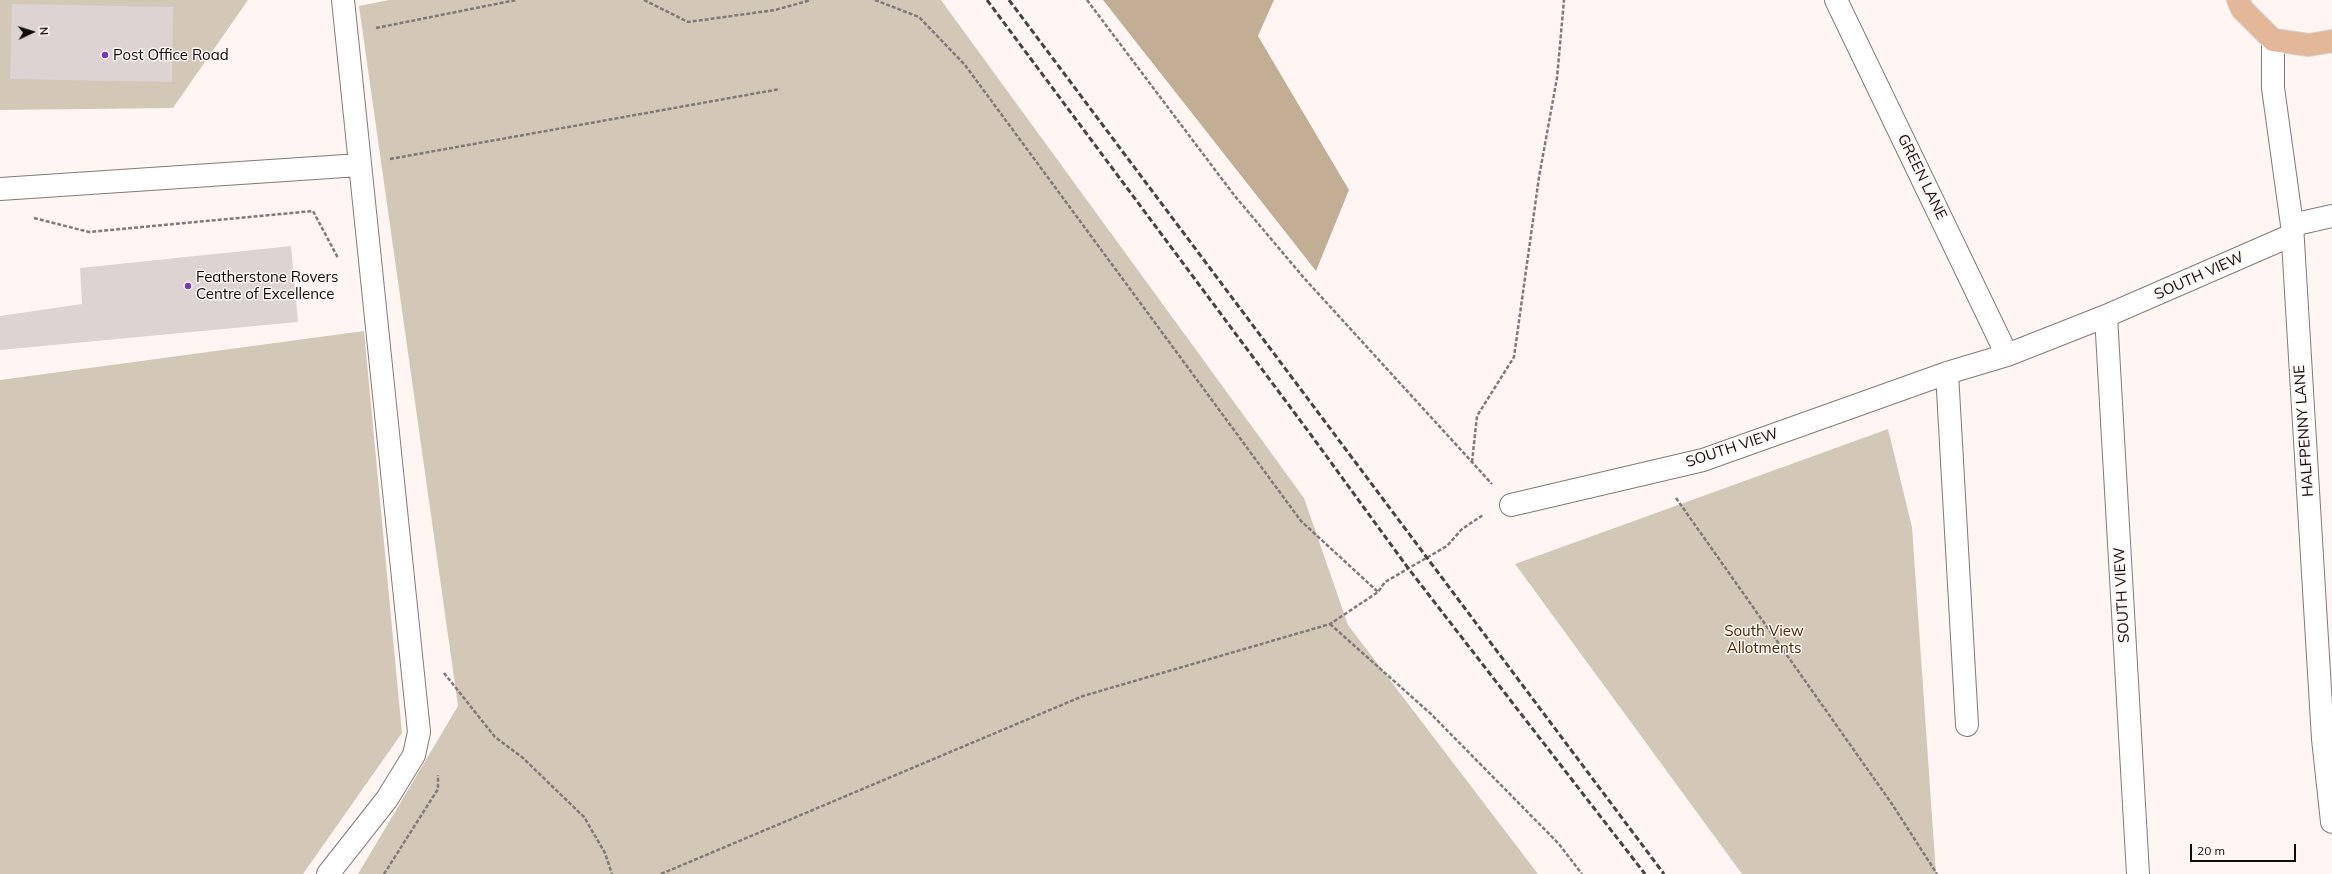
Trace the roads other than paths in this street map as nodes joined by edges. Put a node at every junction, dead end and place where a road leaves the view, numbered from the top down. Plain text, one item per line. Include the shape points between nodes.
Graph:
1 (343, 0) edge
2 (1836, 0) edge
3 (2238, 0) edge
4 (2273, 40) junction
5 (2332, 40) edge
6 (360, 165) junction
7 (0, 189) edge
8 (2332, 216) edge
9 (2292, 230) junction
10 (2106, 316) junction
11 (2007, 355) junction
12 (1947, 373) junction
13 (1511, 505) road end
14 (1967, 725) dead end
15 (2332, 822) edge
16 (328, 874) edge
17 (2138, 874) edge

1 - 6 street
2 - 11 street, GREEN LANE
3 - 4 main road via 2242,8
4 - 5 main road via 2309,45
4 - 9 street, HALFPENNY LANE via 2273,88
6 - 7 street
6 - 16 street via 419,732 414,755 387,799
8 - 9 street, SOUTH VIEW
9 - 10 street, SOUTH VIEW
9 - 15 street, HALFPENNY LANE via 2323,739
10 - 11 street, SOUTH VIEW
10 - 17 street, SOUTH VIEW
11 - 12 street, SOUTH VIEW
12 - 13 street, SOUTH VIEW via 1703,460
12 - 14 street

